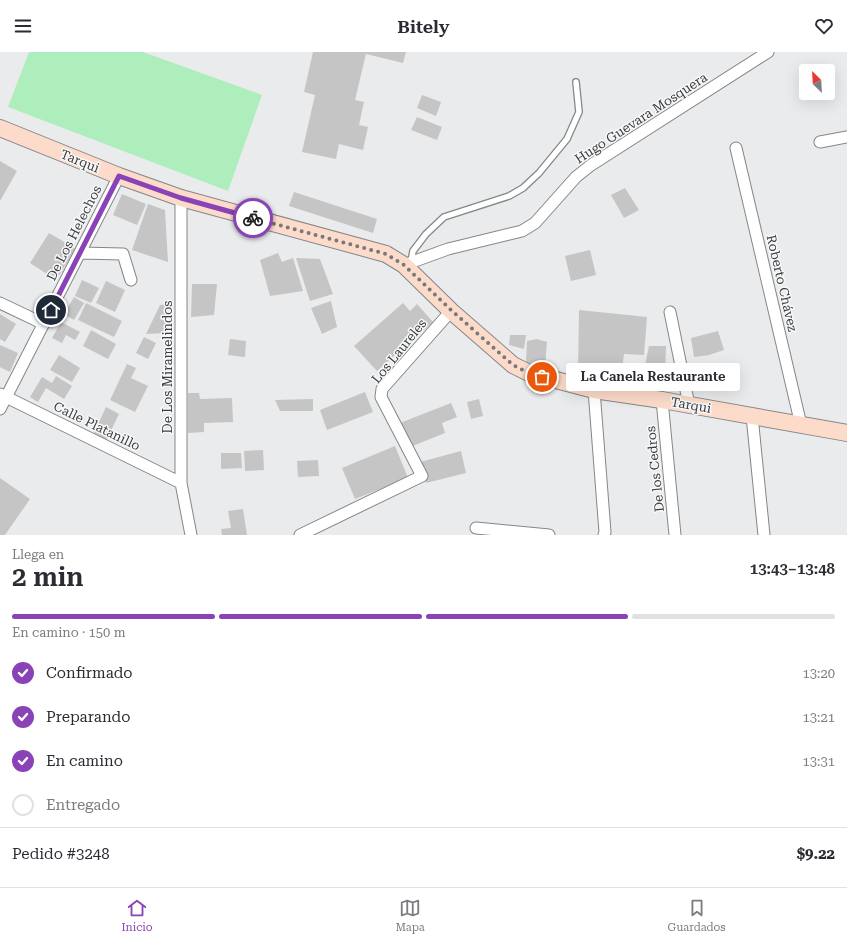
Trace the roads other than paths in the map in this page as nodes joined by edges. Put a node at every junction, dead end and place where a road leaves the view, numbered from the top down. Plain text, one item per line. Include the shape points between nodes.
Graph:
1 (768, 52) edge
2 (576, 82) dead end
3 (0, 128) edge
4 (847, 137) edge
5 (820, 142) dead end
6 (736, 148) dead end
7 (119, 176) junction
8 (181, 198) junction
9 (80, 254) junction
10 (408, 263) junction
11 (131, 280) dead end
12 (0, 303) edge
13 (451, 310) junction
14 (670, 312) dead end
15 (44, 324) junction
16 (594, 390) junction
17 (3, 396) edge
18 (662, 400) junction
19 (689, 405) junction
20 (0, 409) edge
21 (752, 416) junction
22 (801, 425) junction
23 (847, 433) edge
24 (181, 483) junction
25 (476, 528) dead end
26 (191, 535) edge
27 (300, 535) edge
28 (549, 535) edge
29 (604, 535) edge
30 (675, 535) edge
31 (764, 535) edge

1 - 10 street, Hugo Guevara Mosquera via 576,176 536,224 522,231 448,249
2 - 10 lane via 578,112 567,139 539,173 523,188 509,196 444,217 426,234 413,251
3 - 7 street, Tarqui
4 - 5 street
6 - 22 street, Roberto Chávez
7 - 8 street, Tarqui
7 - 9 street, De Los Helechos
8 - 10 street, Tarqui via 386,254
8 - 24 street, De Los Miramelindos
9 - 11 street via 123,254
9 - 15 street, De Los Helechos
10 - 13 street, Tarqui
12 - 15 street
13 - 16 street, Tarqui via 513,365 529,373
13 - 27 street, Los Laureles via 381,393 422,476
14 - 19 street
15 - 17 street, De Los Helechos
16 - 18 street, Tarqui
16 - 29 street
17 - 20 street, De Los Helechos
17 - 24 street, Calle Platanillo
18 - 19 street, Tarqui
18 - 30 street, De los Cedros
19 - 21 street, Tarqui
21 - 22 street, Tarqui
21 - 31 street
22 - 23 street, Tarqui
24 - 26 street, De Los Miramelindos
25 - 28 street

